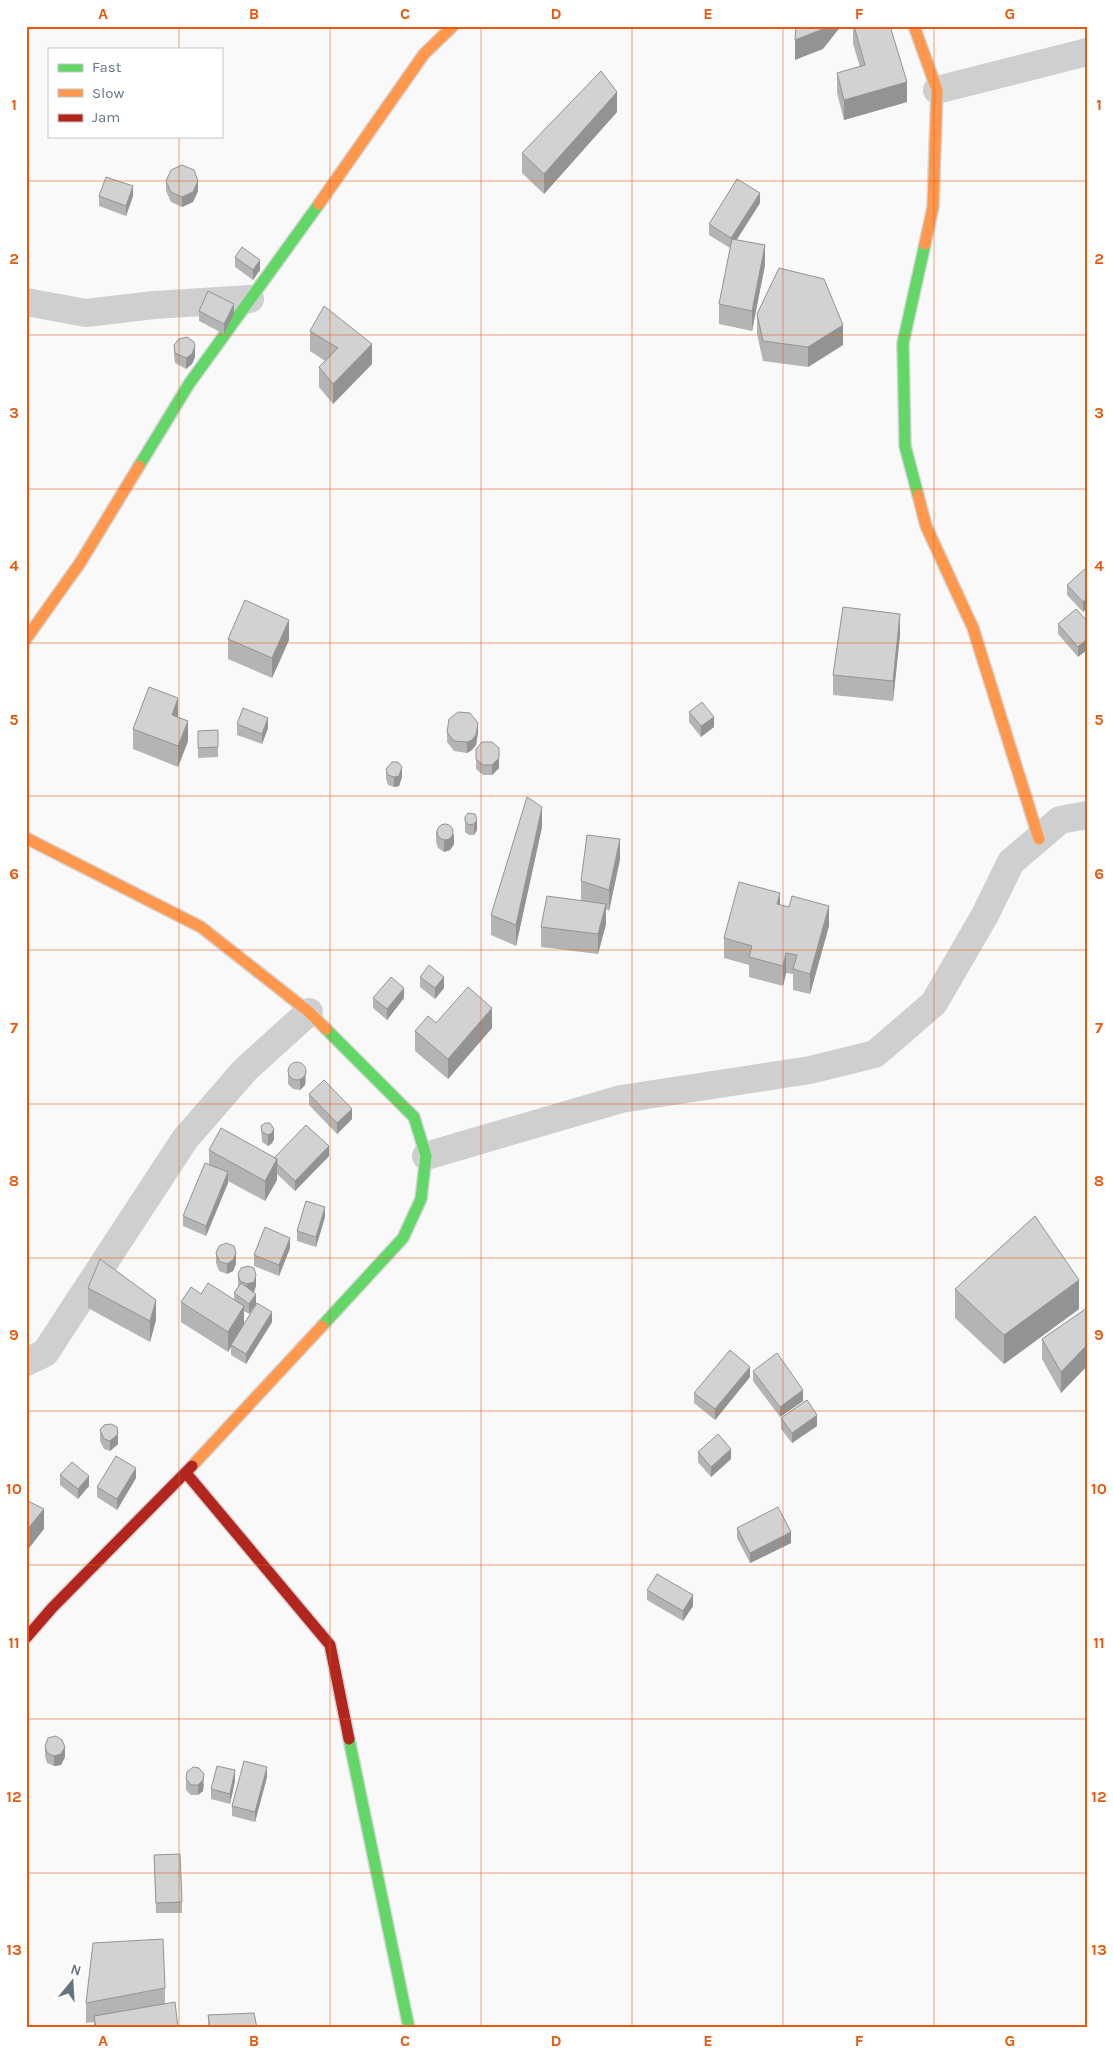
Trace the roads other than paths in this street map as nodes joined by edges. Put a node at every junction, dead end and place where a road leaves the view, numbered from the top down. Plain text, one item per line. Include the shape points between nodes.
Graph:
1 (453, 26) edge
2 (914, 26) edge
3 (1087, 52) edge
4 (937, 90) junction
5 (250, 299) junction
6 (26, 302) edge
7 (28, 631) edge
8 (1087, 815) edge
9 (26, 838) edge
10 (1039, 839) junction
11 (309, 1012) junction
12 (426, 1156) junction
13 (26, 1362) edge
14 (186, 1473) junction
15 (26, 1638) edge
16 (409, 2028) edge

1 - 5 street via 424,54
2 - 4 street
3 - 4 street
4 - 10 street via 933,207 902,343 905,446 926,526 973,628
5 - 6 street via 86,313
5 - 7 street via 189,384 80,563
8 - 10 street via 1060,820
9 - 11 street via 201,926
10 - 12 street via 1011,862 985,915 934,1003 875,1054 810,1070 621,1099
11 - 12 street via 414,1116
11 - 13 street via 245,1070 185,1139 45,1353
12 - 14 street via 421,1199 403,1238
14 - 15 street
14 - 16 street via 330,1645

